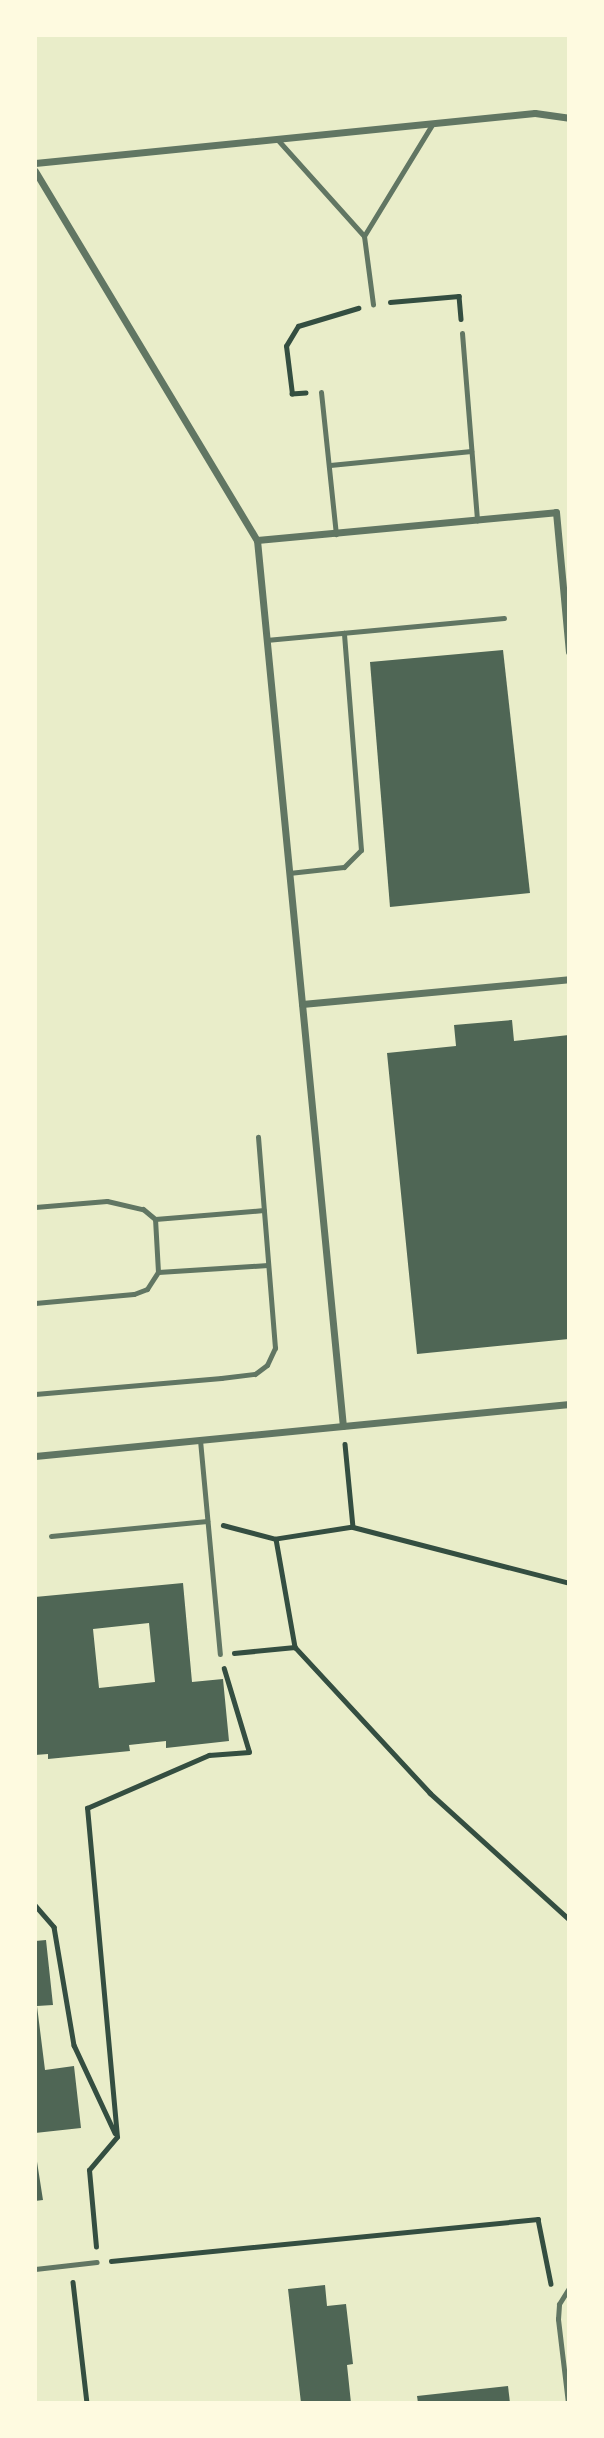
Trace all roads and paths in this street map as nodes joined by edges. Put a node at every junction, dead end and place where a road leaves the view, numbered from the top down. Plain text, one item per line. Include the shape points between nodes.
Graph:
1 (569, 118) edge
2 (433, 123) junction
3 (277, 139) junction
4 (35, 163) edge
5 (35, 171) edge
6 (364, 236) junction
7 (373, 304) junction
8 (462, 332) joint
9 (321, 392) joint
10 (471, 451) junction
11 (330, 465) junction
12 (477, 520) junction
13 (336, 534) junction
14 (257, 540) junction
15 (504, 618) dead end
16 (344, 633) junction
17 (266, 640) junction
18 (569, 651) edge
19 (289, 873) junction
20 (569, 979) edge
21 (302, 1004) junction
22 (258, 1137) dead end
23 (35, 1207) edge
24 (264, 1210) junction
25 (155, 1219) junction
26 (268, 1265) junction
27 (158, 1272) junction
28 (35, 1303) edge
29 (35, 1394) edge
30 (569, 1404) edge
31 (343, 1426) junction
32 (200, 1440) junction
33 (35, 1456) edge
34 (207, 1521) junction
35 (353, 1527) junction
36 (51, 1536) dead end
37 (276, 1539) junction
38 (569, 1583) edge
39 (295, 1647) junction
40 (220, 1654) junction
41 (35, 1905) edge
42 (569, 1919) edge
43 (117, 2137) junction
44 (97, 2262) junction
45 (35, 2269) edge
46 (569, 2288) edge
47 (558, 2319) junction
48 (87, 2403) edge
49 (568, 2403) edge

1 - 2 street via 535,113
2 - 3 street
2 - 6 lane
3 - 4 street
3 - 6 lane
5 - 14 street
6 - 7 lane
7 - 8 path via 459,296
7 - 9 path via 298,326 286,346 292,394
8 - 10 lane
9 - 11 lane
10 - 11 lane
10 - 12 lane
11 - 13 lane
12 - 13 street
12 - 18 street via 556,512
13 - 14 street
14 - 17 street
15 - 16 lane
16 - 17 lane
16 - 19 lane via 361,850 344,867
17 - 19 street
19 - 21 street
20 - 21 street
21 - 31 street
22 - 24 lane
23 - 25 lane via 107,1201 143,1209
24 - 25 lane
24 - 26 lane
25 - 27 lane
26 - 27 lane
26 - 29 lane via 275,1348 273,1357 255,1374 69,1395
27 - 28 lane via 155,1281 134,1294
30 - 31 street
31 - 32 street
31 - 35 path
32 - 33 street
32 - 34 lane
34 - 36 lane
34 - 37 path
34 - 40 lane
35 - 37 path
35 - 38 path
37 - 39 path
39 - 40 path
39 - 42 path via 430,1793
40 - 43 path via 249,1752 209,1755 87,1808
41 - 43 path via 54,1927 74,2045
43 - 44 path via 89,2170
44 - 45 lane
44 - 47 path via 538,2219
44 - 48 path via 72,2279
46 - 47 lane via 559,2304
47 - 49 lane

